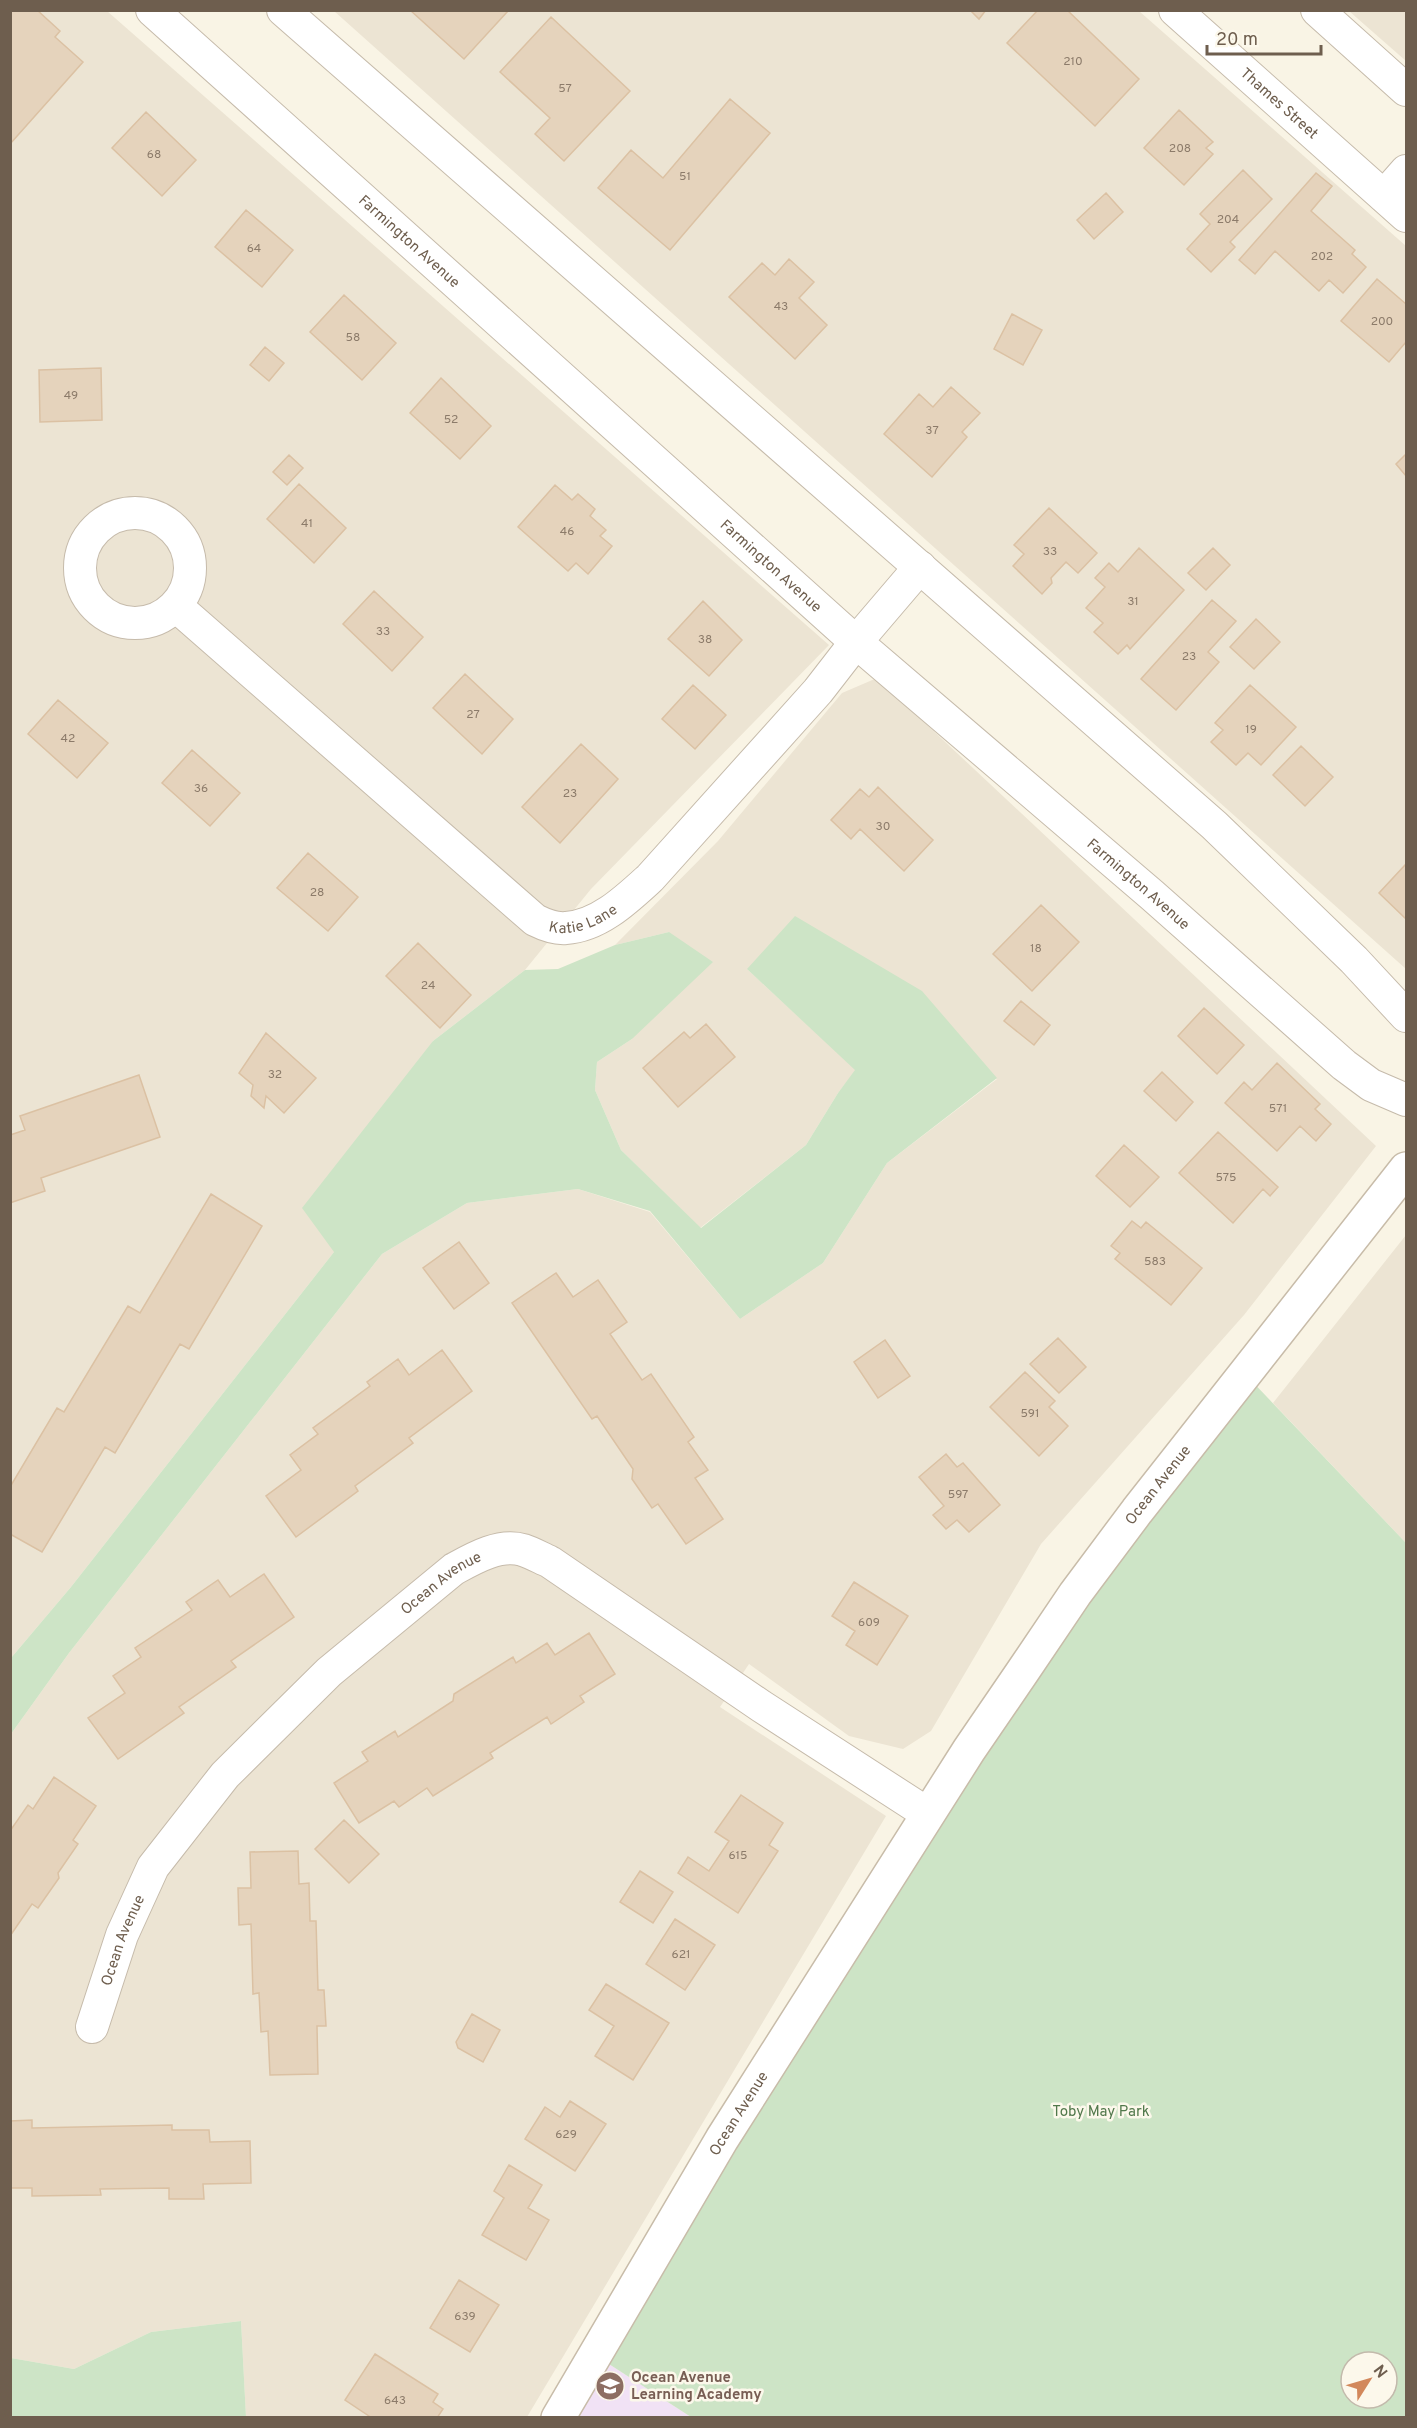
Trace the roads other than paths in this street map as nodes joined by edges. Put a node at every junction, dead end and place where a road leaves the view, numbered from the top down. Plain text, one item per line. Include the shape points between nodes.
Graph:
1 (152, 10) edge
2 (283, 10) edge
3 (1175, 10) edge
4 (1317, 10) edge
5 (1407, 90) edge
6 (1407, 171) edge
7 (1395, 206) edge
8 (920, 567) junction
9 (176, 606) dead end
10 (856, 642) junction
11 (1407, 1016) edge
12 (1407, 1100) edge
13 (1407, 1169) edge
14 (928, 1814) junction
15 (92, 2027) dead end
16 (558, 2418) edge

1 - 10 street, Farmington Avenue
2 - 8 street
3 - 7 street, Thames Street
4 - 5 street
6 - 7 street, Thames Street
8 - 10 street, Katie Lane
8 - 11 street via 1261,869
9 - 10 street, Katie Lane via 535,920 567,928 593,921 650,878 818,691
10 - 12 street, Farmington Avenue via 1344,1065 1371,1085
13 - 14 main road, Ocean Avenue via 1075,1594
14 - 15 street, Ocean Avenue via 760,1706 550,1562 520,1549 493,1551 454,1569 329,1672 225,1775 153,1866 122,1935
14 - 16 main road, Ocean Avenue via 722,2139

